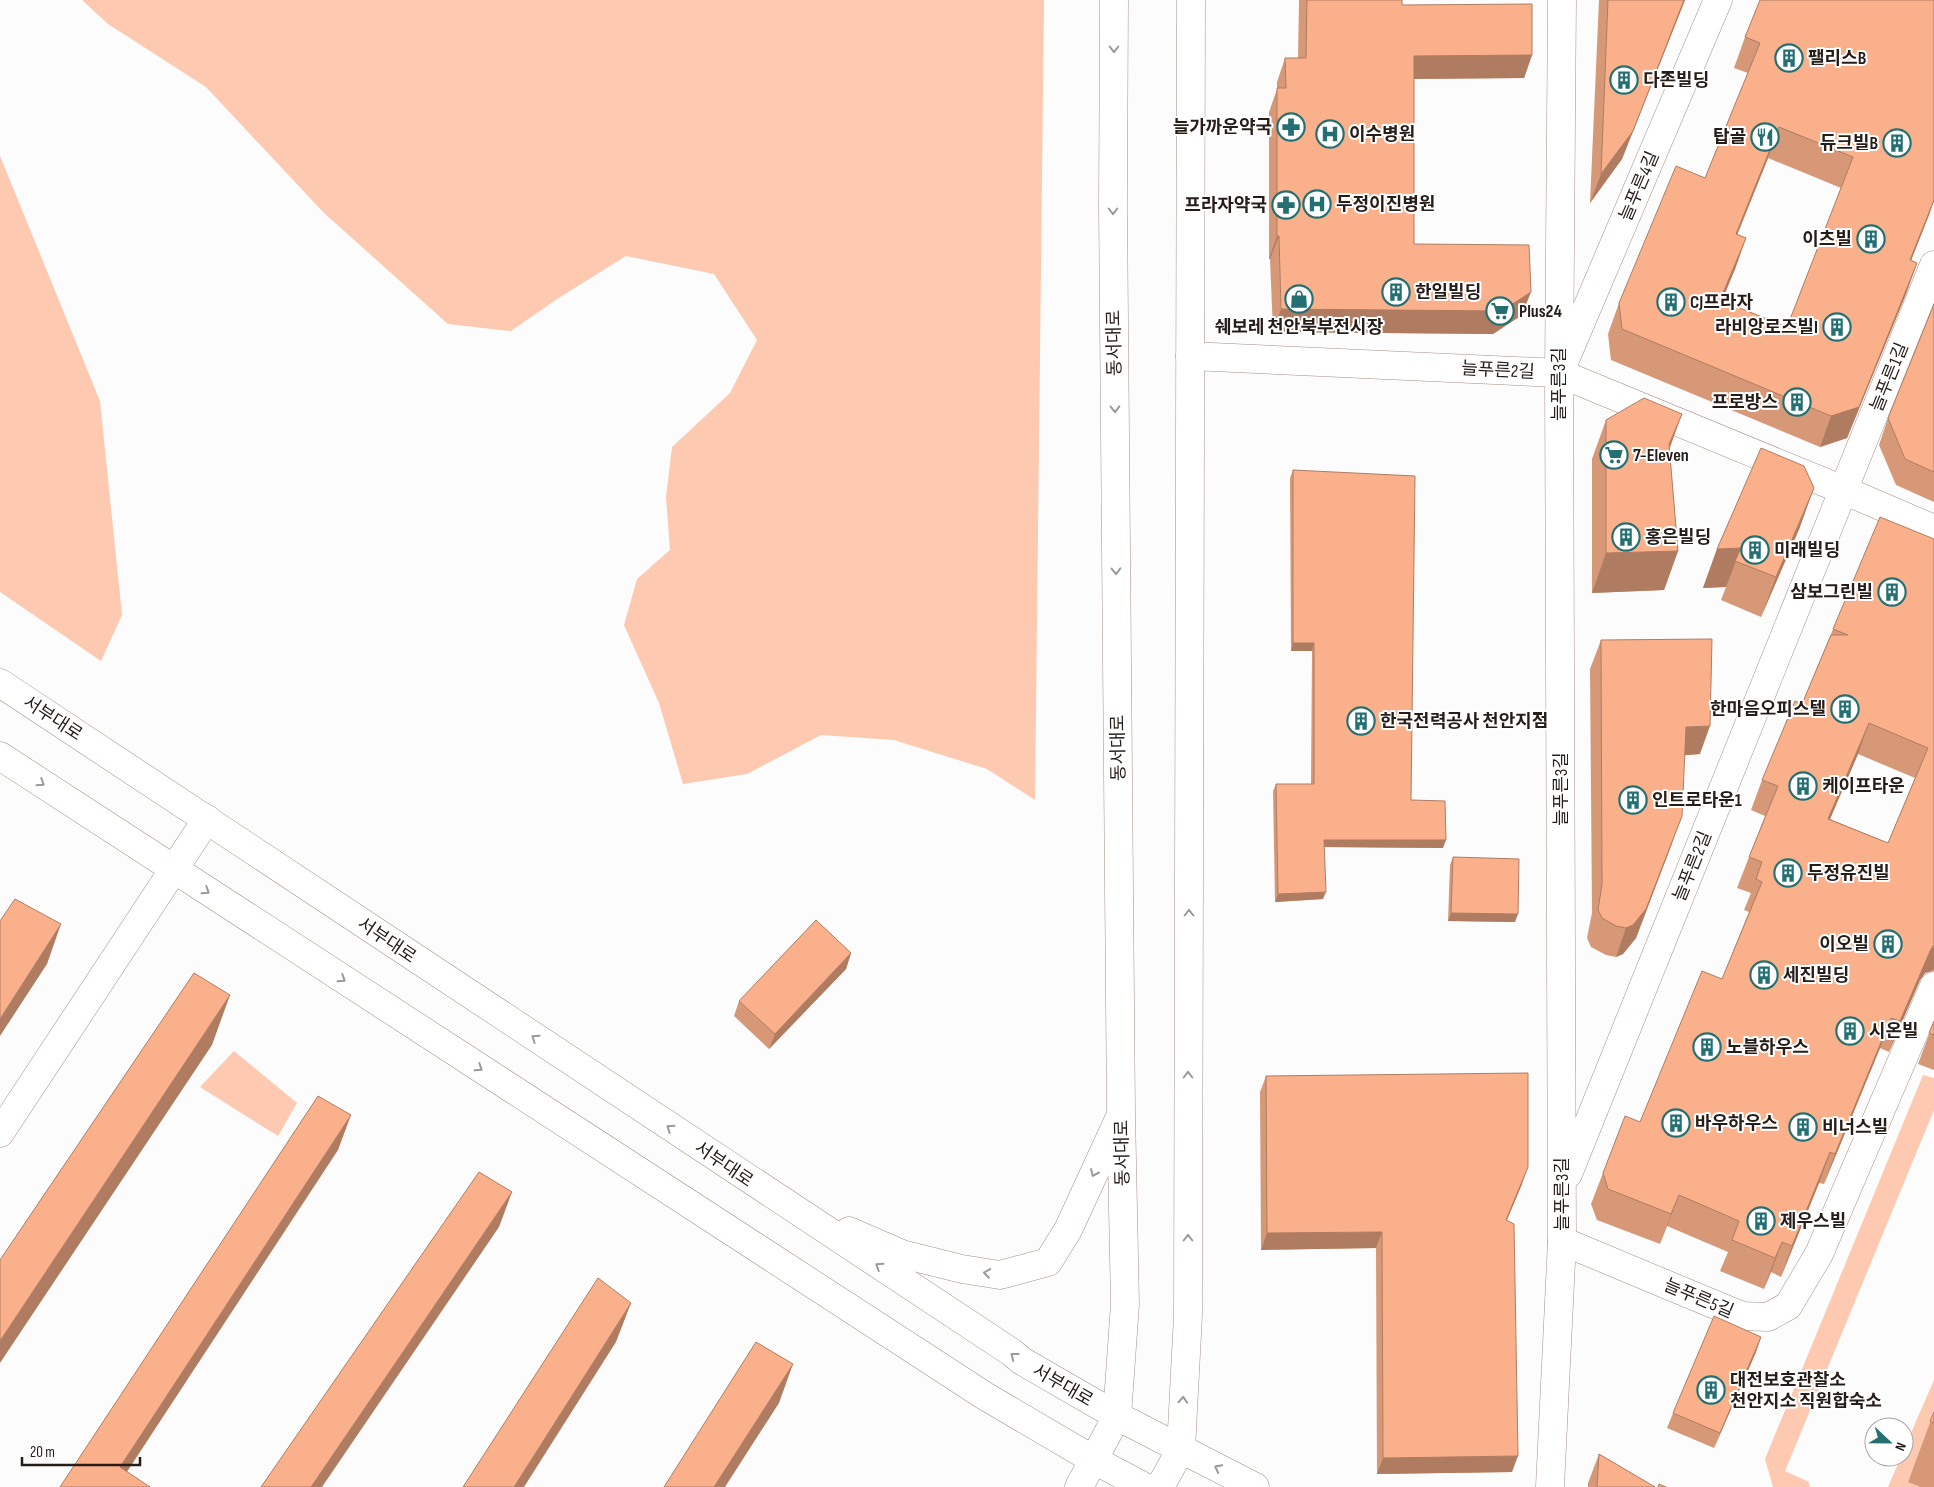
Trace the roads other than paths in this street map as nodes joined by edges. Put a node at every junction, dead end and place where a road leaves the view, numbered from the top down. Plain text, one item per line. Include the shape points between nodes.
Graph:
1 (1114, 0) edge
2 (1191, 0) edge
3 (1562, 0) edge
4 (1718, 0) edge
5 (1934, 265) edge
6 (1190, 356) junction
7 (1559, 373) junction
8 (1843, 490) junction
9 (1934, 529) edge
10 (0, 683) edge
11 (0, 756) edge
12 (207, 819) junction
13 (174, 870) junction
14 (1934, 986) edge
15 (1121, 1113) junction
16 (0, 1133) edge
17 (1563, 1187) junction
18 (785, 1204) junction
19 (1562, 1241) junction
20 (1117, 1416) junction
21 (1181, 1449) junction
22 (1094, 1460) junction
23 (1079, 1487) edge
24 (1145, 1487) edge
25 (1160, 1487) edge
26 (1255, 1487) edge
27 (1550, 1487) edge

1 -> 15 main road, 동서대로
2 - 6 main road
3 - 7 main road, 늘푸른3길
4 - 7 main road, 늘푸른4길
5 - 8 main road, 늘푸른1길
6 - 7 main road, 늘푸른2길
21 -> 6 main road via 1188,1315
7 - 8 main road, 늘푸른2길
7 - 17 main road, 늘푸른3길
8 - 9 main road, 늘푸른2길
8 - 17 main road, 늘푸른2길
10 - 12 main road, 서부대로
11 -> 13 main road
12 - 13 main road
18 -> 12 main road, 서부대로
13 - 16 main road
13 -> 22 main road via 985,1396
14 - 19 main road, 늘푸른5길 via 1819,1254 1788,1306 1768,1317 1742,1316
15 -> 18 main road via 1068,1230 1048,1262 1000,1275 962,1269 902,1254
15 - 20 main road, 동서대로 via 1125,1304
17 - 19 main road, 늘푸른3길
20 -> 18 main road, 서부대로 via 1022,1361
19 - 27 main road, 늘푸른3길
20 - 21 main road, 서부대로
20 - 22 main road, 동서대로
21 - 25 main road
26 -> 21 main road, 서부대로
22 - 23 main road, 동서대로
22 - 24 main road

